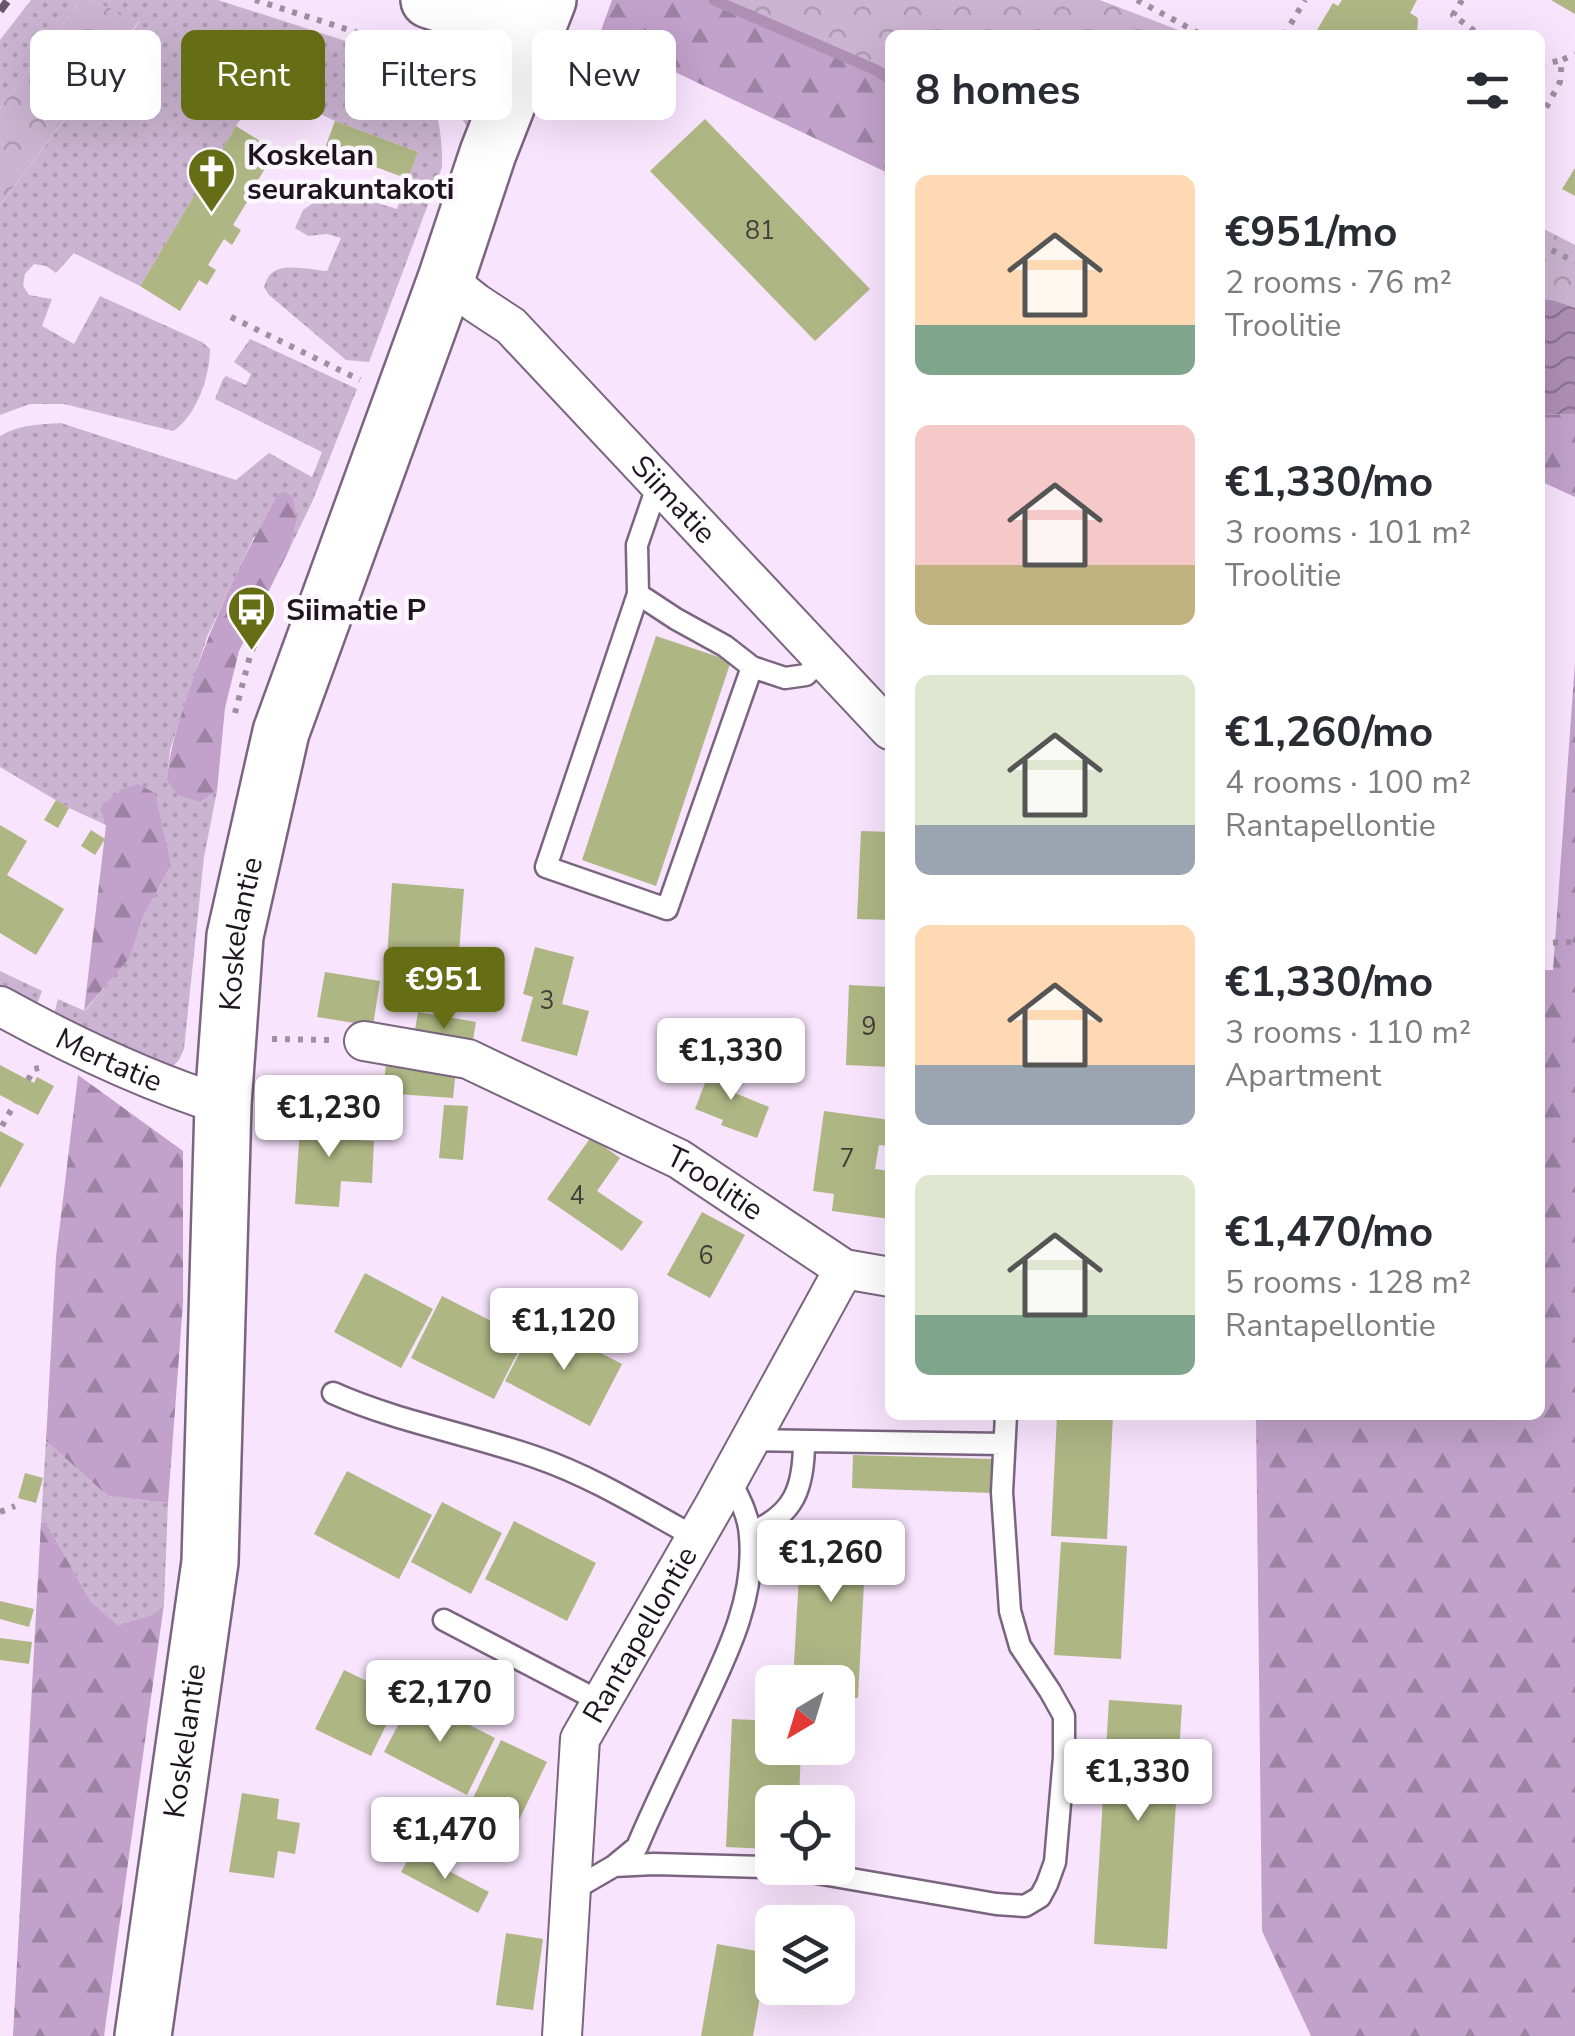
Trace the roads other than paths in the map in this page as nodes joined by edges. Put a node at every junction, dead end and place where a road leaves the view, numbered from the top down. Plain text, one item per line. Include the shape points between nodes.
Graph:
1 (429, 0) edge
2 (541, 17) edge
3 (446, 279) junction
4 (658, 481) junction
5 (638, 594) junction
6 (823, 658) junction
7 (752, 667) junction
8 (885, 720) edge
9 (0, 1006) edge
10 (364, 1041) road end
11 (224, 1105) junction
12 (844, 1269) junction
13 (885, 1277) edge
14 (333, 1394) dead end
15 (1006, 1420) edge
16 (750, 1440) junction
17 (804, 1441) junction
18 (1004, 1444) junction
19 (729, 1478) junction
20 (750, 1532) junction
21 (696, 1537) junction
22 (444, 1620) dead end
23 (601, 1702) junction
24 (614, 1866) junction
25 (571, 1891) junction
26 (143, 2036) edge
27 (562, 2036) edge

1 - 2 main road
2 - 3 main road, Koskelantie
3 - 4 street, Siimatie via 511,326
3 - 11 main road, Koskelantie via 282,732 235,936
4 - 5 lane via 637,545
4 - 6 street, Siimatie
5 - 7 lane
5 - 7 lane via 546,867 667,908
6 - 7 lane via 806,675 785,678
6 - 8 street, Siimatie
9 - 11 street, Mertatie via 61,1039
10 - 12 street, Troolitie via 468,1058 679,1159
11 - 26 main road, Koskelantie via 210,1562
12 - 13 street, Troolitie
12 - 16 street, Rantapellontie
14 - 21 lane via 543,1459
15 - 18 lane
16 - 17 lane
16 - 19 street, Rantapellontie
17 - 18 lane
17 - 20 lane via 798,1492 771,1524
18 - 24 lane via 1010,1611 1020,1646 1064,1716 1055,1862 1040,1897 1025,1906 996,1904 805,1871
19 - 20 lane
19 - 21 street, Rantapellontie
20 - 24 lane via 750,1572 725,1657 636,1847
21 - 23 street, Rantapellontie
22 - 23 lane
23 - 25 street, Rantapellontie via 580,1739
24 - 25 lane
25 - 27 street, Rantapellontie

